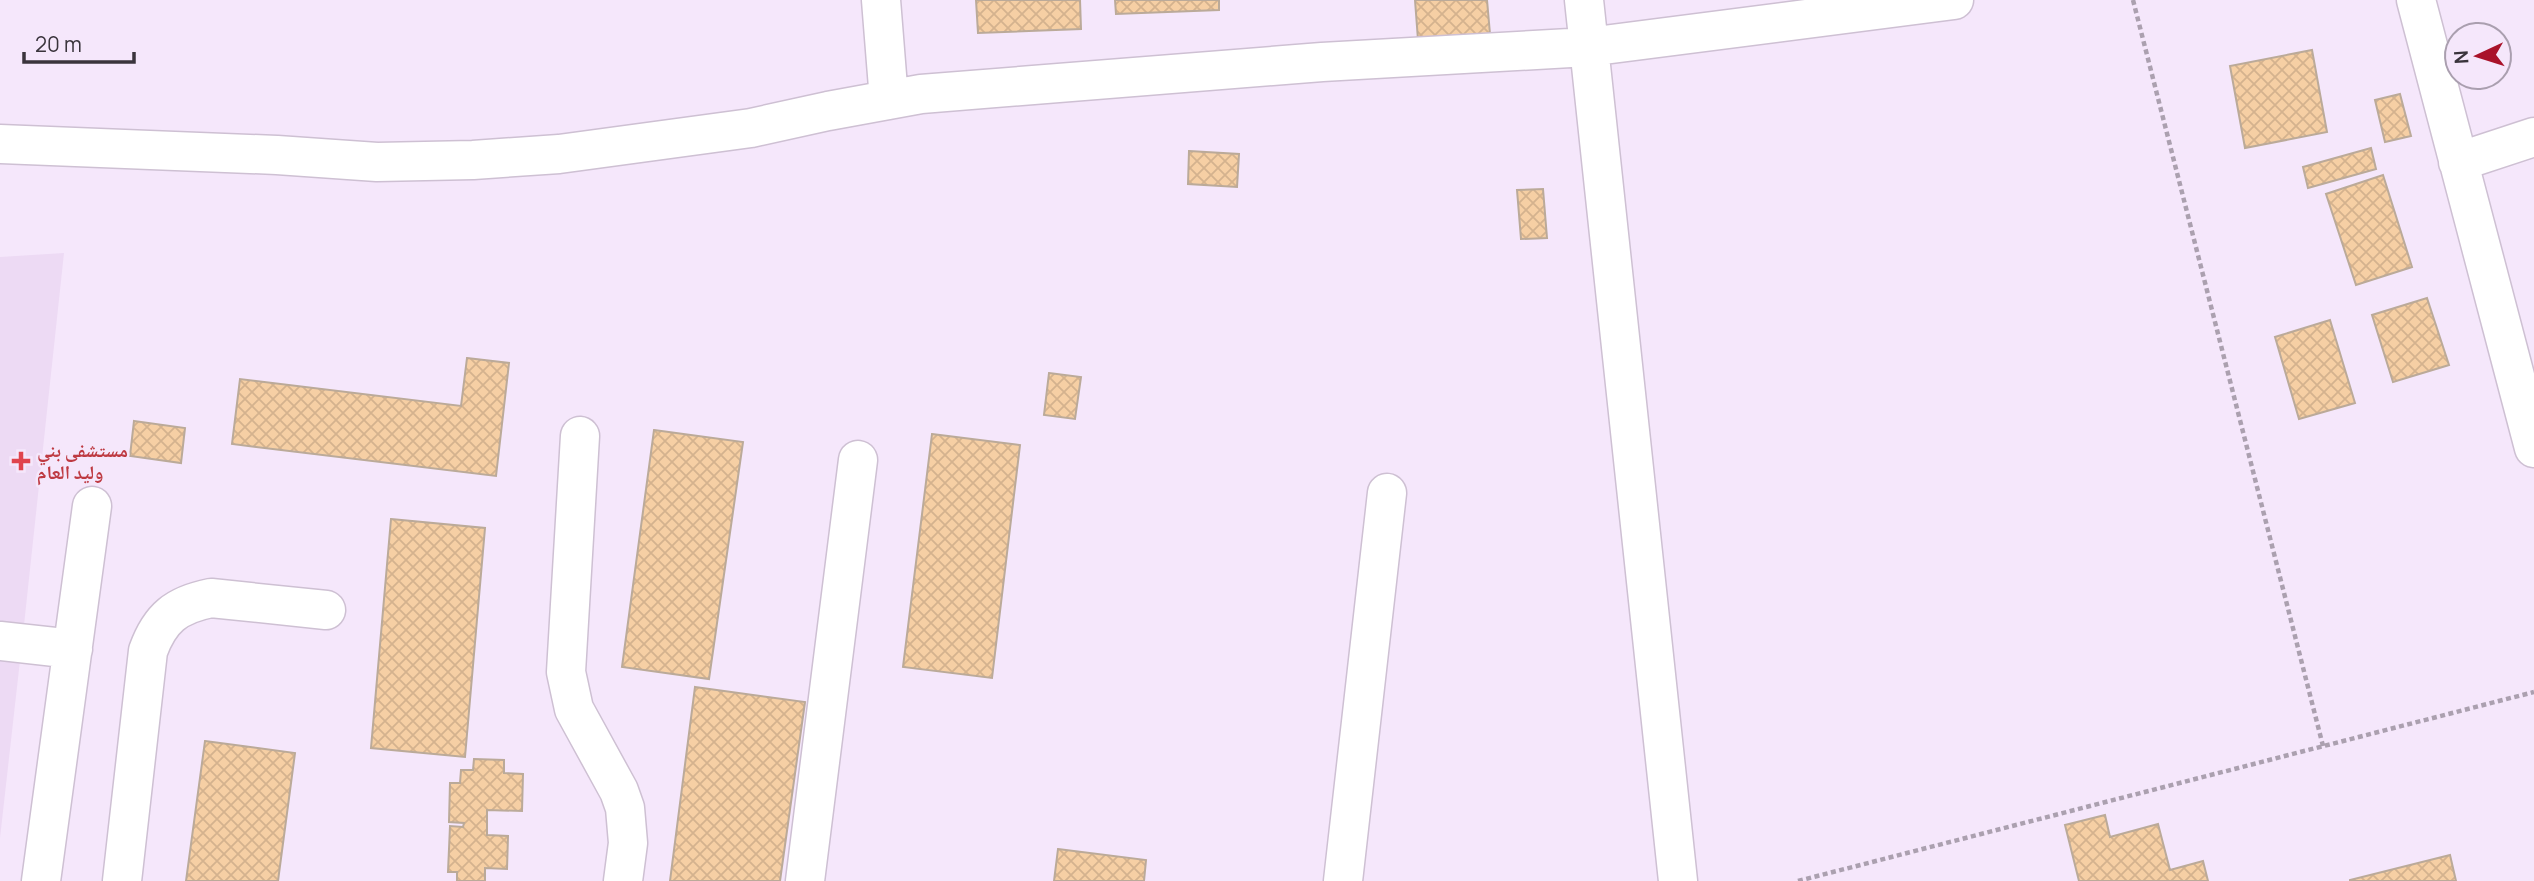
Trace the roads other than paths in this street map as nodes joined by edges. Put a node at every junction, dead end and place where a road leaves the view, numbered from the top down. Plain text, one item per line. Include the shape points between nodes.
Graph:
1 (881, 0) edge
2 (1584, 0) edge
3 (1954, 0) edge
4 (2416, 0) edge
5 (1588, 47) junction
6 (888, 100) junction
7 (2534, 137) edge
8 (0, 144) edge
9 (2458, 162) junction
10 (580, 436) dead end
11 (2534, 448) edge
12 (858, 460) dead end
13 (1387, 493) dead end
14 (92, 506) dead end
15 (326, 610) dead end
16 (0, 641) edge
17 (73, 649) junction
18 (41, 881) edge
19 (122, 881) edge
20 (623, 881) edge
21 (805, 881) edge
22 (1343, 881) edge
23 (1678, 881) edge

1 - 6 street
2 - 5 street
3 - 5 street
4 - 9 street
5 - 6 street via 1322,62
5 - 23 street
6 - 8 street via 751,128 559,154 473,160 377,162
7 - 9 street
9 - 11 street
10 - 20 street via 566,672 574,709 625,808 628,843
12 - 21 street
13 - 22 street
14 - 17 street
15 - 19 street via 211,598 185,605 164,620 148,651
16 - 17 street
17 - 18 street

